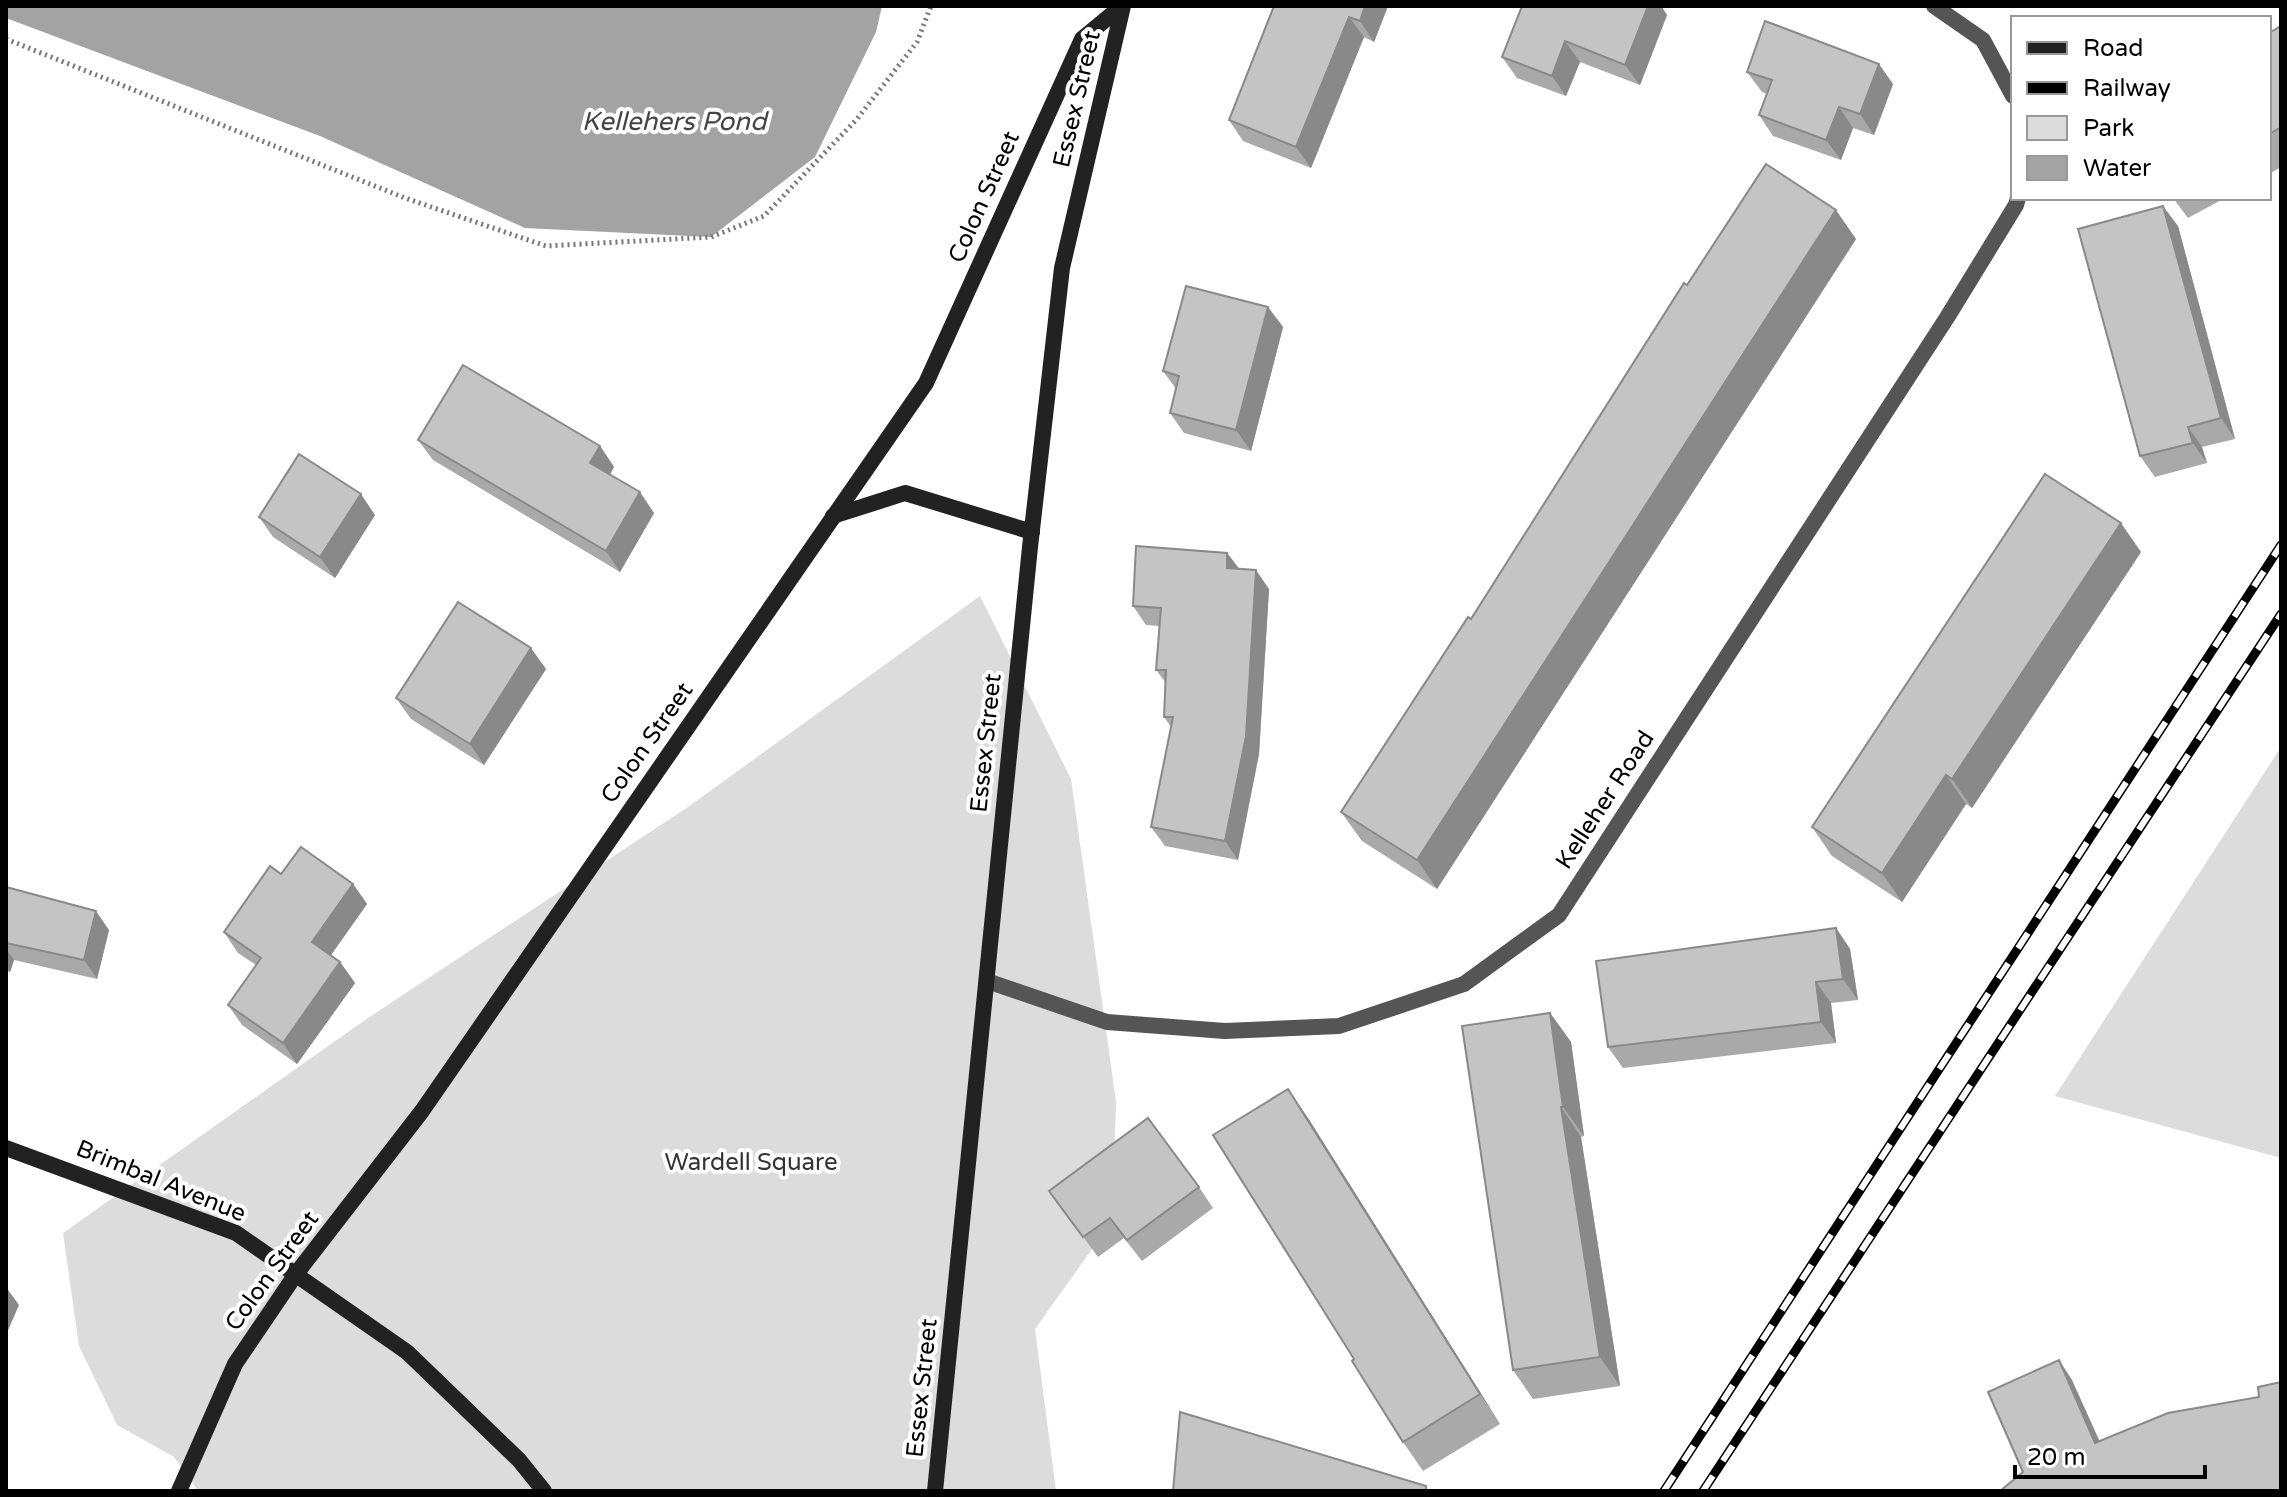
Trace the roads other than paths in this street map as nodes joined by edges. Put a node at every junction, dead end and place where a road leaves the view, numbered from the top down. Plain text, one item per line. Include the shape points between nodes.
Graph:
1 (1123, 6) edge
2 (1934, 6) edge
3 (2011, 92) edge
4 (2017, 200) edge
5 (833, 516) junction
6 (1032, 532) junction
7 (987, 981) junction
8 (6, 1148) edge
9 (296, 1274) junction
10 (179, 1491) edge
11 (544, 1491) edge
12 (935, 1491) edge

1 - 5 main road, Colon Street via 1082,39 926,383
1 - 6 main road, Essex Street via 1062,268
2 - 3 street via 1983,40
4 - 7 street, Kelleher Road via 1948,316 1559,915 1464,984 1339,1026 1225,1031 1107,1022
5 - 6 main road via 905,493
5 - 9 main road, Colon Street via 422,1111
6 - 7 main road, Essex Street
7 - 12 main road, Essex Street
8 - 9 main road, Brimbal Avenue via 236,1233
9 - 10 main road, Colon Street via 235,1364
9 - 11 main road, Brimbal Avenue via 407,1352

